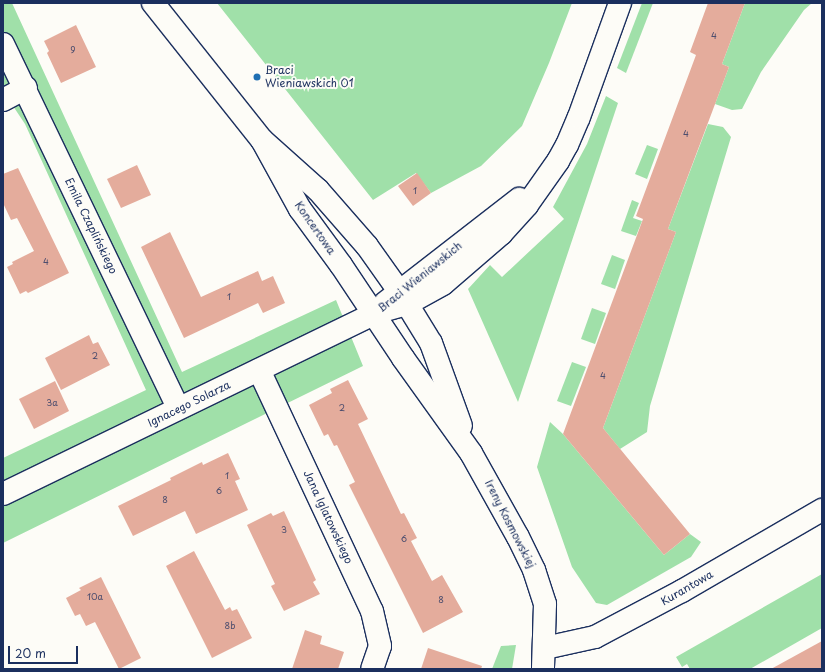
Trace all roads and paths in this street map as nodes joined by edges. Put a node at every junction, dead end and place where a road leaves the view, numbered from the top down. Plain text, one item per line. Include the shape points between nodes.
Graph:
1 (152, 3) edge
2 (620, 3) edge
3 (3, 44) edge
4 (26, 88) junction
5 (3, 100) edge
6 (262, 140) junction
7 (403, 298) junction
8 (375, 313) junction
9 (259, 370) junction
10 (178, 408) junction
11 (471, 453) junction
12 (3, 494) edge
13 (822, 510) edge
14 (544, 658) edge
15 (372, 669) edge

1 - 6 street, Koncertowa
2 - 7 street, Braci Wieniawskich via 567,145 558,161 543,180
3 - 4 street, Emila Czaplińskiego
4 - 5 street
4 - 10 street, Emila Czaplińskiego
6 - 7 street, Koncertowa via 318,190 367,246
6 - 8 street, Koncertowa via 300,209
7 - 8 street, Braci Wieniawskich
7 - 11 street, Ireny Kosmowskiej via 431,343
8 - 9 street, Ignacego Solarza
8 - 11 street, Ireny Kosmowskiej via 403,358
9 - 10 street, Ignacego Solarza
9 - 15 street, Jana Iglatowskiego via 372,611 380,646
10 - 12 street, Ignacego Solarza
11 - 14 street, Ireny Kosmowskiej via 534,570 545,604
13 - 14 street, Kurantowa via 595,638

